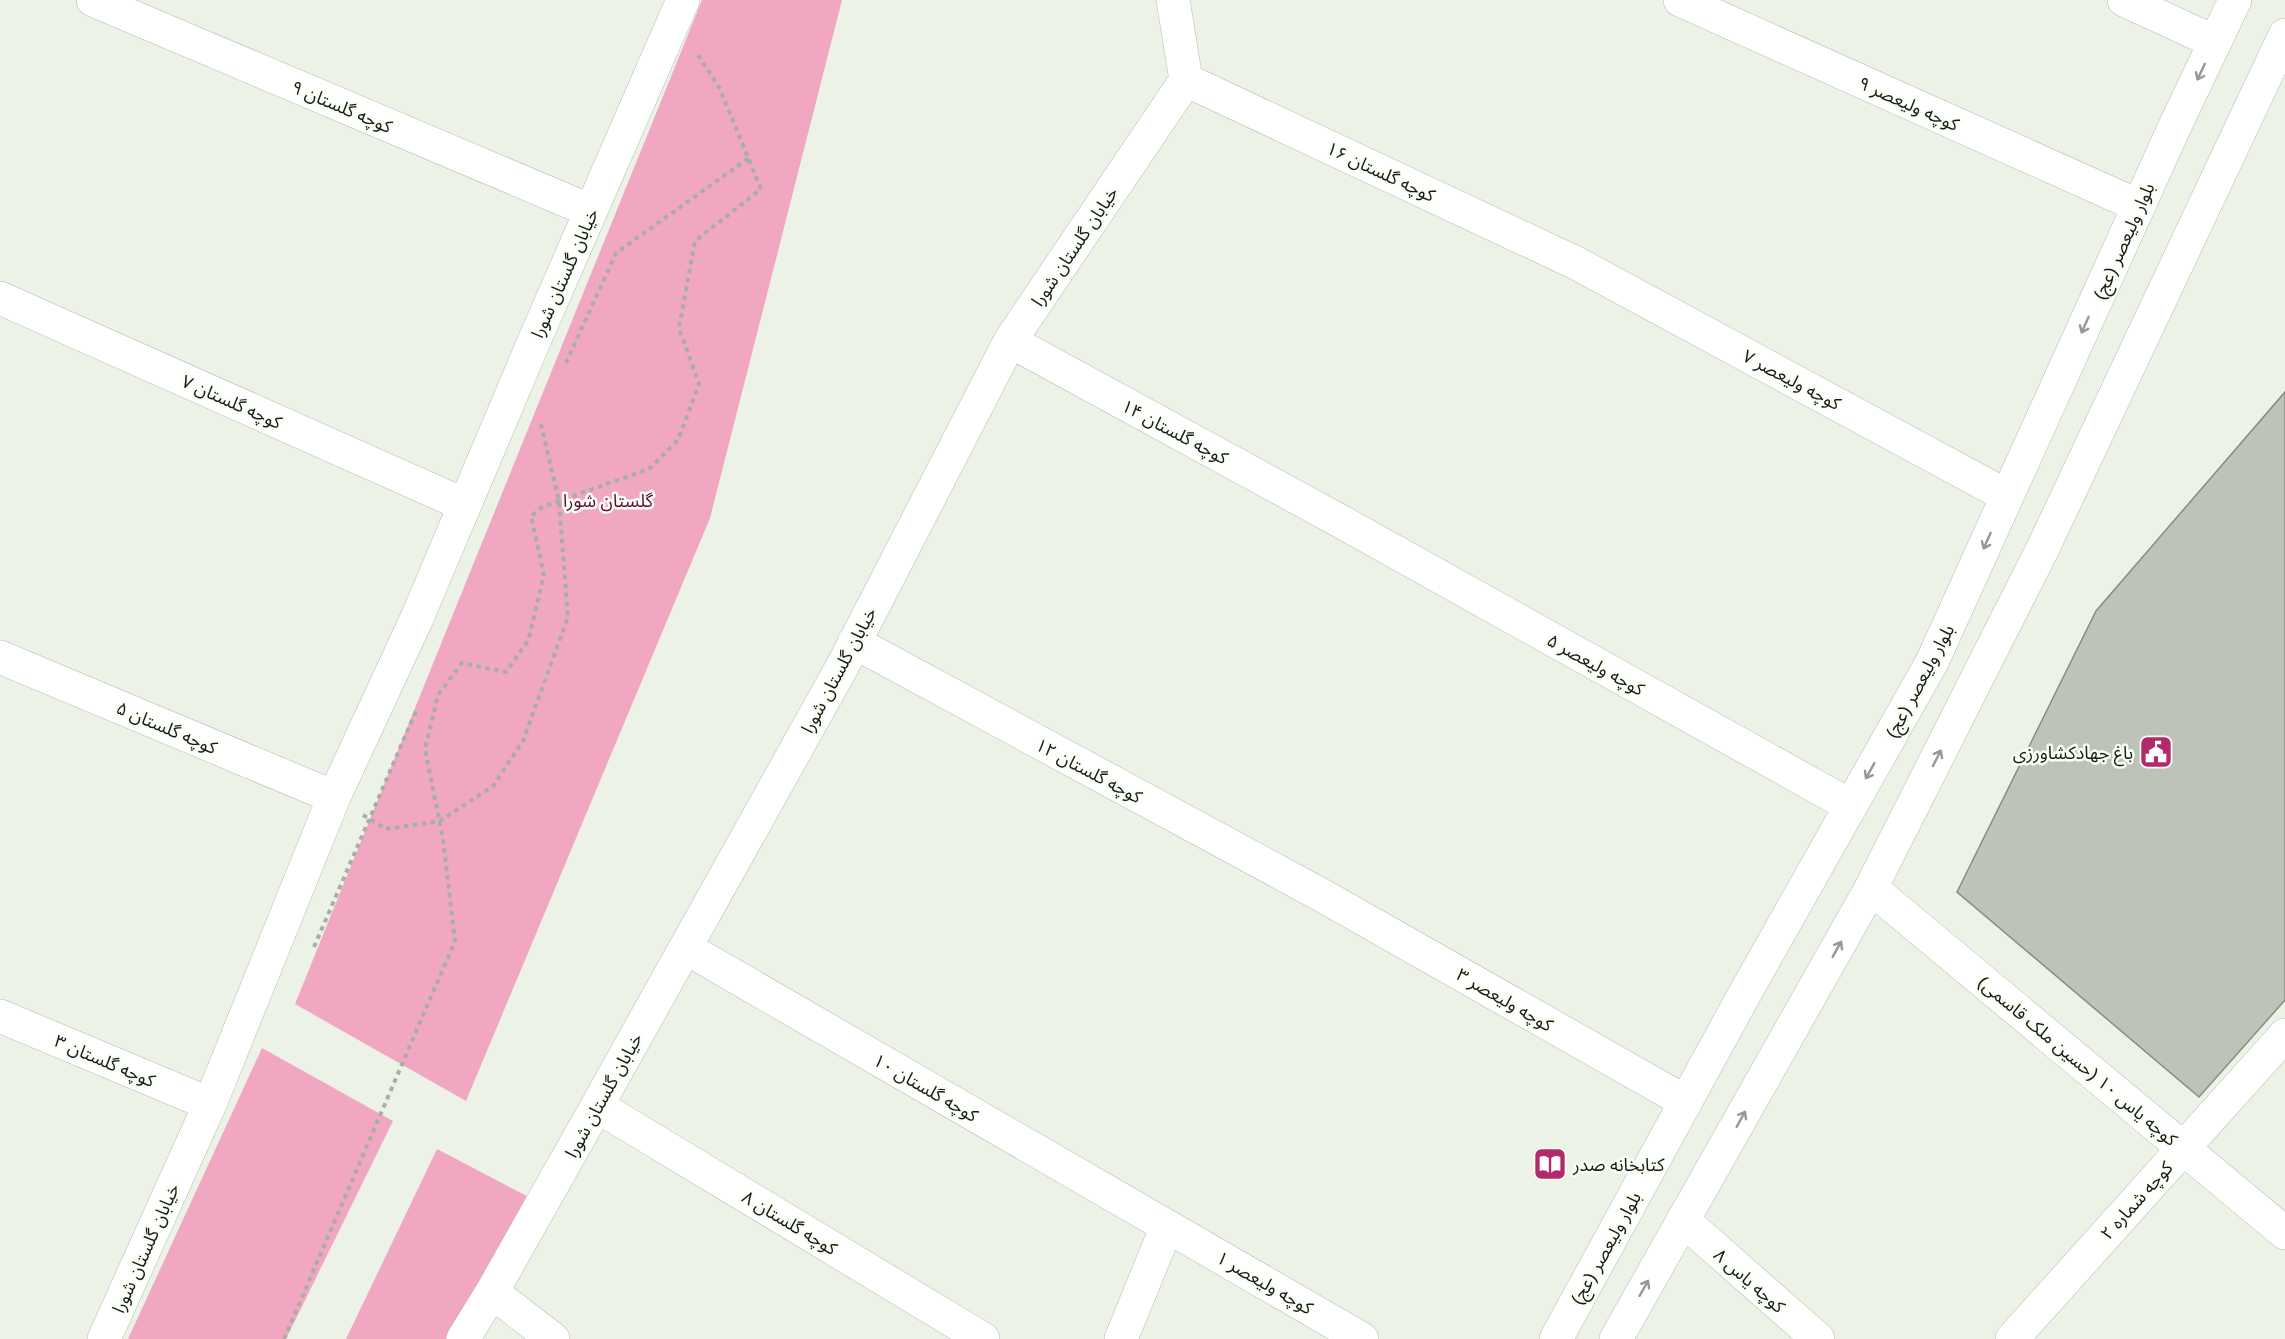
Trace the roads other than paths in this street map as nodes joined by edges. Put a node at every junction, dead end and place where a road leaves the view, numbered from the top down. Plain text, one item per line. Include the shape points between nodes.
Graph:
1 (1173, 0) edge
2 (1680, 0) edge
3 (2124, 0) edge
4 (2235, 0) edge
5 (108, 3) edge
6 (679, 9) edge
7 (2285, 35) edge
8 (2215, 42) junction
9 (1186, 80) junction
10 (2139, 206) junction
11 (591, 211) junction
12 (1576, 263) joint
13 (0, 298) edge
14 (1010, 341) junction
15 (2007, 496) junction
16 (465, 505) junction
17 (1340, 521) joint
18 (854, 642) junction
19 (0, 657) edge
20 (334, 797) junction
21 (1851, 806) junction
22 (1871, 888) junction
23 (1325, 897) joint
24 (686, 948) junction
25 (0, 1016) edge
26 (2285, 1035) edge
27 (1686, 1102) junction
28 (210, 1104) junction
29 (597, 1106) junction
30 (2183, 1148) junction
31 (1683, 1220) junction
32 (1167, 1226) junction
33 (2285, 1233) edge
34 (492, 1292) junction
35 (104, 1339) edge
36 (463, 1339) edge
37 (553, 1339) edge
38 (983, 1339) edge
39 (1120, 1339) edge
40 (1362, 1339) edge
41 (1556, 1339) edge
42 (1616, 1339) edge
43 (1818, 1339) edge
44 (2012, 1339) edge

1 - 9 street
2 - 10 street, کوچه ولیعصر ۹
3 - 8 street
4 - 8 street, بلوار ولیعصر (عج)
5 - 11 street, کوچه گلستان ۹
6 - 11 street, خیابان گلستان شورا
22 -> 7 street via 2043,548
8 -> 10 street, بلوار ولیعصر (عج)
9 - 12 street, کوچه گلستان ۱۶
9 - 14 street, خیابان گلستان شورا
10 -> 15 street, بلوار ولیعصر (عج)
11 - 16 street, خیابان گلستان شورا
12 - 15 street, کوچه ولیعصر ۷
13 - 16 street, کوچه گلستان ۷
14 - 17 street, کوچه گلستان ۱۴
14 - 18 street, خیابان گلستان شورا
15 -> 21 street, بلوار ولیعصر (عج) via 1932,662
16 - 20 street, خیابان گلستان شورا
17 - 21 street, کوچه ولیعصر ۵
18 - 23 street, کوچه گلستان ۱۲
18 - 24 street, خیابان گلستان شورا
19 - 20 street, کوچه گلستان ۵
20 - 28 street, خیابان گلستان شورا
21 - 27 street, بلوار ولیعصر (عج)
22 - 30 street, کوچه یاس ۱۰ (حسین ملک قاسمی)
31 -> 22 street
23 - 27 street, کوچه ولیعصر ۳
24 - 29 street, خیابان گلستان شورا
24 - 32 street, کوچه گلستان ۱۰
25 - 28 street, کوچه گلستان ۳
26 - 30 street, کوچه شماره ۲
27 - 41 street, بلوار ولیعصر (عج)
28 - 35 street, خیابان گلستان شورا
29 - 34 street, خیابان گلستان شورا
29 - 38 street, کوچه گلستان ۸
30 - 33 street, کوچه یاس ۱۰ (حسین ملک قاسمی)
30 - 44 street, کوچه شماره ۲
42 -> 31 street
31 - 43 street, کوچه یاس ۸
32 - 39 street
32 - 40 street, کوچه ولیعصر ۱
34 - 36 street, خیابان گلستان شورا
34 - 37 street

